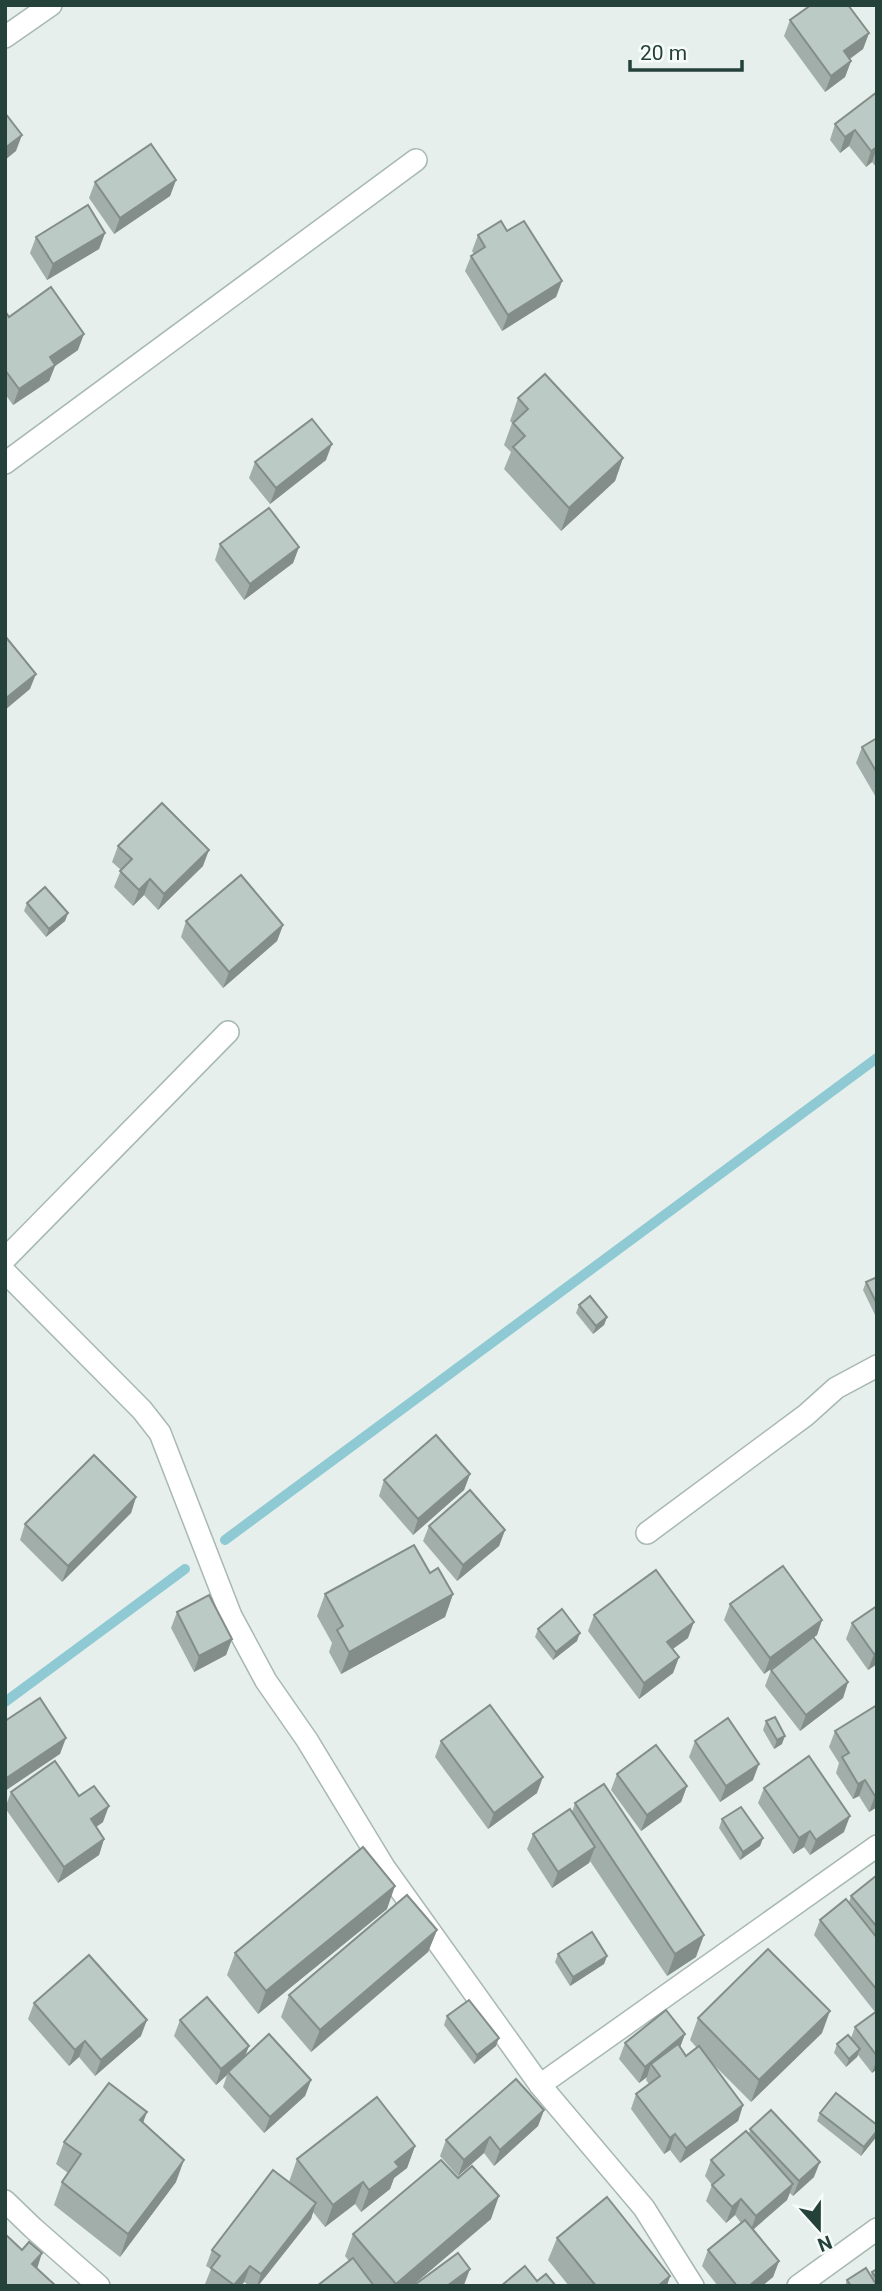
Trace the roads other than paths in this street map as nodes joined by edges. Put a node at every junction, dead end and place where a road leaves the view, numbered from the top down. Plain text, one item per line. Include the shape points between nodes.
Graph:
1 (51, 5) edge
2 (5, 37) edge
3 (416, 160) dead end
4 (5, 463) edge
5 (228, 1032) dead end
6 (5, 1259) edge
7 (5, 1272) edge
8 (877, 1366) edge
9 (647, 1533) dead end
10 (877, 1846) edge
11 (540, 2085) junction
12 (5, 2200) edge
13 (877, 2229) edge
14 (99, 2286) edge
15 (692, 2286) edge
16 (798, 2286) edge

1 - 2 street
3 - 4 street
5 - 6 street
7 - 11 street via 160,1433 231,1616 266,1681 384,1867
8 - 9 street via 835,1388 806,1415
10 - 11 street
11 - 15 street via 644,2208
12 - 14 street
13 - 16 street

